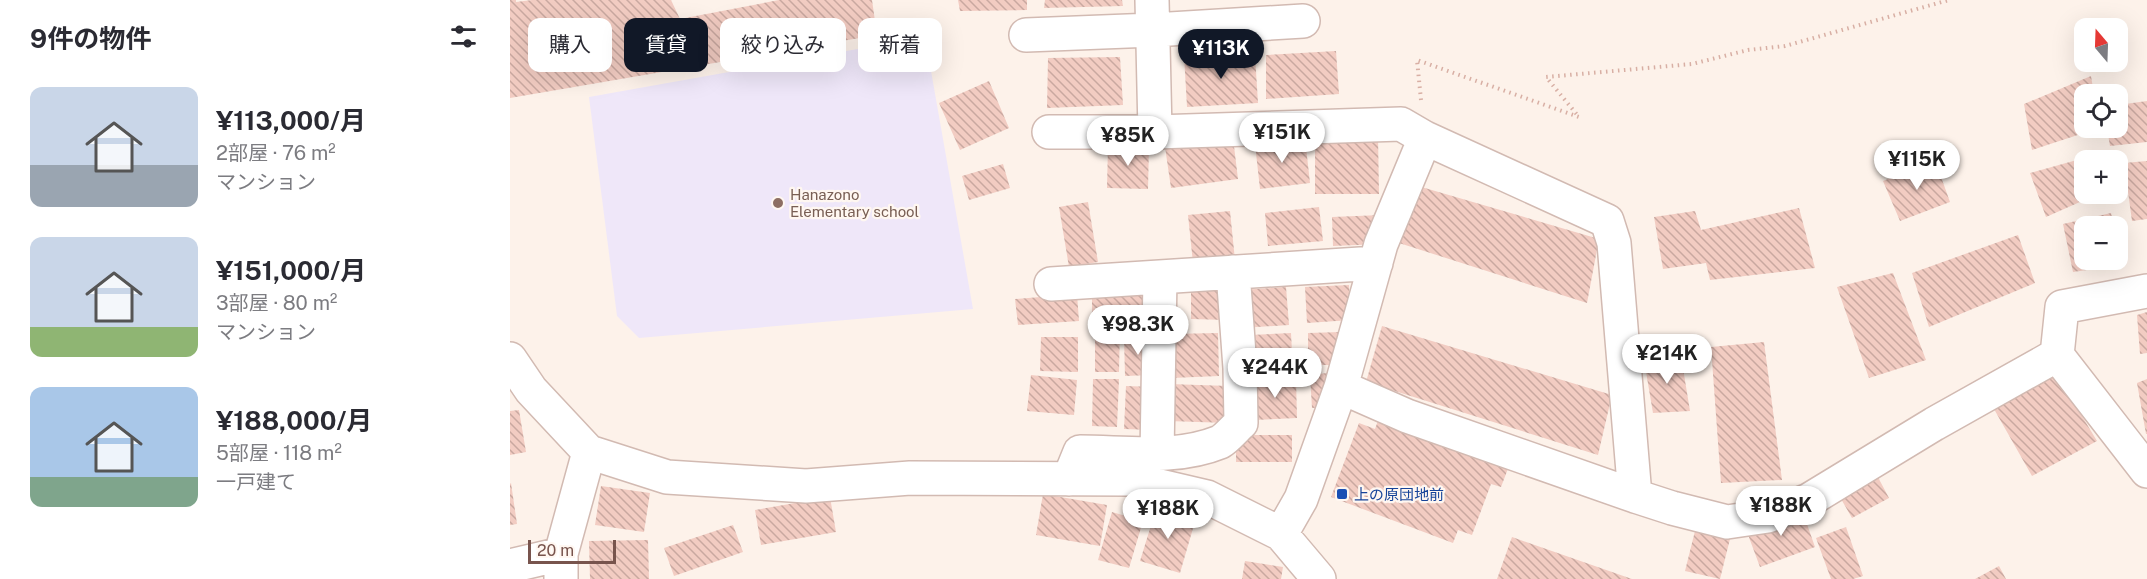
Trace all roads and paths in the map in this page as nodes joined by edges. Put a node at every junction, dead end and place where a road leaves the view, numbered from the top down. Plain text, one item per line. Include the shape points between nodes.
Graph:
1 (1949, 0) edge
2 (1153, 15) edge
3 (1303, 21) dead end
4 (1026, 35) dead end
5 (1049, 132) dead end
6 (1155, 132) junction
7 (1425, 138) junction
8 (1376, 263) junction
9 (1233, 272) junction
10 (1160, 277) junction
11 (1051, 284) dead end
12 (2147, 291) edge
13 (2057, 355) junction
14 (510, 359) edge
15 (1341, 387) junction
16 (521, 391) edge
17 (589, 452) junction
18 (1157, 454) junction
19 (2147, 471) edge
20 (1069, 479) junction
21 (1635, 495) junction
22 (1281, 534) junction
23 (510, 566) edge
24 (561, 567) edge
25 (1320, 579) edge

1 - 7 path via 1785,46 1748,50 1692,64 1545,77 1579,117 1417,60
2 - 3 street
2 - 4 street
2 - 6 street
5 - 6 street
6 - 7 street via 1401,124
7 - 8 street
7 - 21 street via 1606,221 1614,243
8 - 9 street
8 - 15 street
9 - 10 street
9 - 18 street via 1241,423 1222,441
10 - 11 street
10 - 18 street
12 - 13 street via 2062,307
13 - 19 street
13 - 21 street via 1809,500 1768,516 1727,522
14 - 16 street
15 - 21 street via 1407,416
15 - 22 street via 1301,499
16 - 17 street
17 - 20 street via 667,477 806,486 910,478
17 - 24 street
18 - 20 street via 1080,452
20 - 22 street via 1130,479 1207,497
22 - 25 street
23 - 24 street

